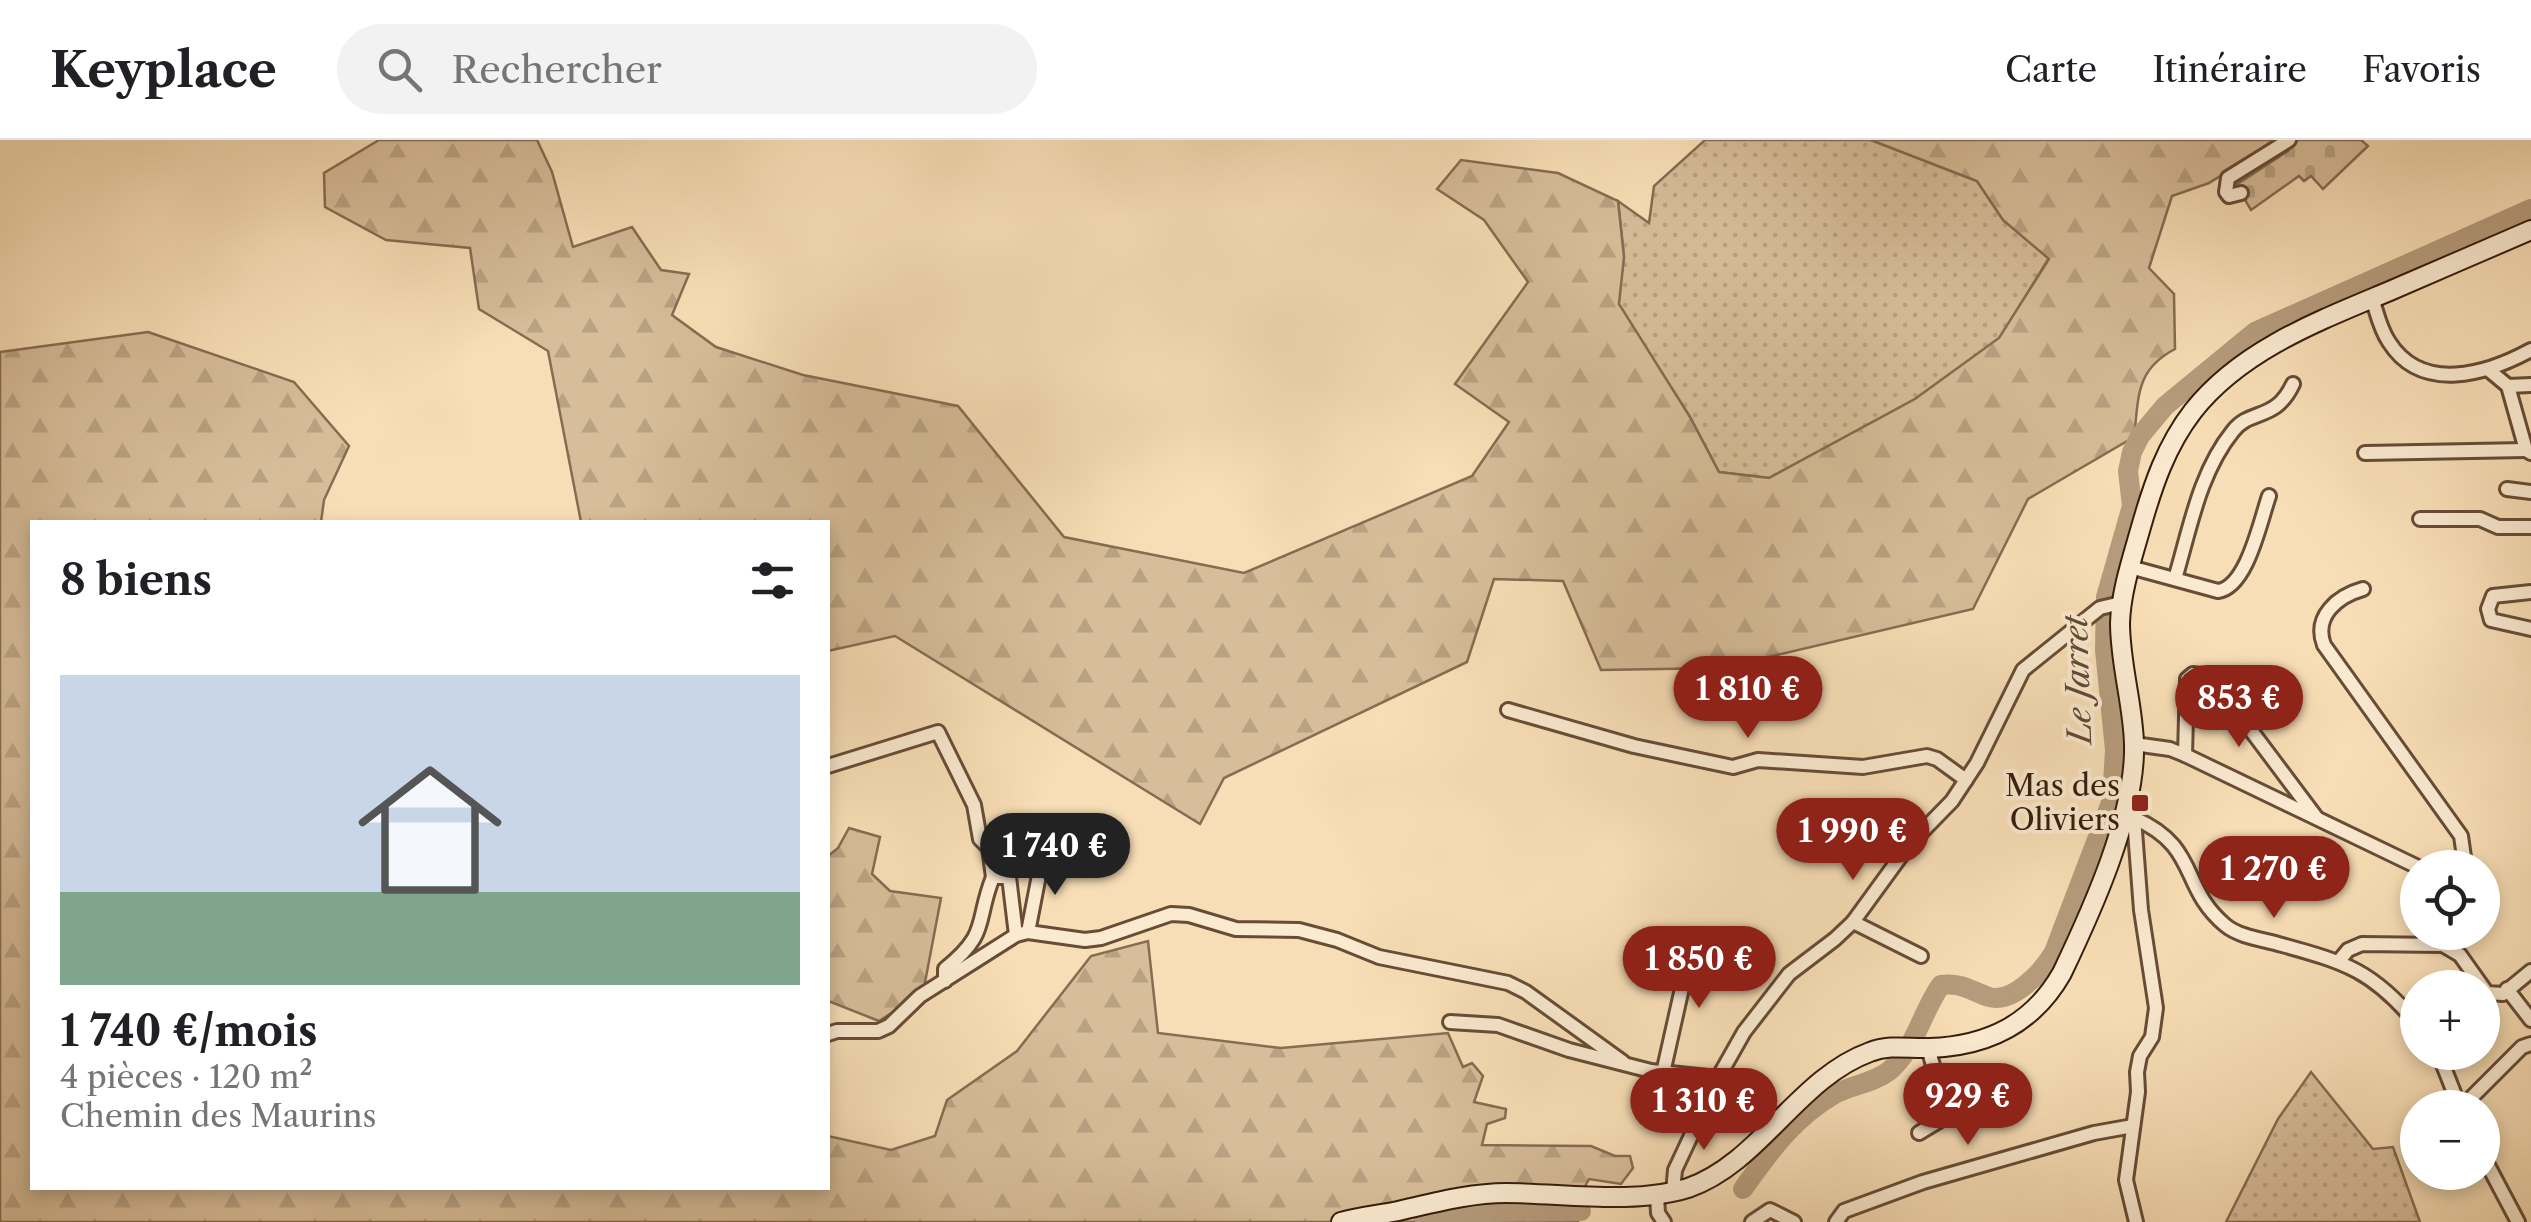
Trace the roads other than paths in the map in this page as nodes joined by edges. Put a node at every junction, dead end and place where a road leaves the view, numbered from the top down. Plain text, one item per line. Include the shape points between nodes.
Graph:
1 (2289, 140) edge
2 (2241, 192) dead end
3 (2531, 230) edge
4 (2372, 298) junction
5 (2528, 352) edge
6 (2490, 370) junction
7 (2293, 384) dead end
8 (2531, 385) edge
9 (2508, 386) junction
10 (2528, 451) edge
11 (2366, 452) dead end
12 (2507, 489) dead end
13 (2531, 492) edge
14 (2269, 496) dead end
15 (2420, 519) dead end
16 (2531, 527) edge
17 (2130, 567) junction
18 (2175, 579) junction
19 (2362, 588) dead end
20 (2531, 592) edge
21 (2112, 605) junction
22 (2531, 629) edge
23 (1508, 710) dead end
24 (2134, 744) junction
25 (2185, 755) junction
26 (830, 765) edge
27 (1966, 780) junction
28 (2130, 816) junction
29 (2318, 820) junction
30 (2463, 850) edge
31 (2400, 859) edge
32 (1041, 866) dead end
33 (994, 876) junction
34 (1853, 922) junction
35 (1022, 933) junction
36 (1698, 938) dead end
37 (1922, 956) dead end
38 (2339, 961) junction
39 (2531, 971) edge
40 (945, 982) junction
41 (2507, 989) junction
42 (2400, 1006) edge
43 (2531, 1020) edge
44 (1450, 1022) dead end
45 (830, 1033) edge
46 (2531, 1044) edge
47 (1922, 1048) junction
48 (1623, 1062) junction
49 (1664, 1073) junction
50 (1718, 1078) junction
51 (2479, 1090) edge
52 (2133, 1126) junction
53 (1919, 1133) dead end
54 (2500, 1188) edge
55 (1665, 1193) junction
56 (1341, 1222) edge
57 (1664, 1222) edge
58 (1752, 1222) edge
59 (1794, 1222) edge
60 (1836, 1222) edge
61 (2136, 1222) edge
62 (2518, 1222) edge

1 - 2 street via 2228,178 2228,196
3 - 4 main road
4 - 6 street via 2383,332 2403,358 2452,377
4 - 17 main road via 2270,346 2208,393 2166,452
5 - 6 street
5 - 9 street
6 - 9 street
7 - 18 street via 2284,404 2235,427 2206,475
8 - 9 street
9 - 10 street
10 - 11 street
12 - 13 street
14 - 18 street via 2231,587 2218,591
15 - 16 street
17 - 18 street
17 - 21 main road
19 - 30 street via 2332,605 2320,635 2461,836
20 - 22 street via 2493,596 2488,609 2501,625
21 - 24 main road
21 - 27 street via 2023,670
23 - 27 street via 1732,767 1758,760 1863,766 1926,756
24 - 25 street
24 - 28 main road
25 - 29 street
25 - 29 street via 2187,679 2201,674 2214,681
26 - 33 street via 938,732 974,805
27 - 34 street
28 - 38 street via 2161,831 2179,850 2195,888 2228,928
28 - 47 main road via 2050,994 2022,1022 1990,1039
28 - 52 street via 2156,1008 2152,1038 2140,1056
29 - 31 street
32 - 35 street
33 - 35 street via 1009,877
33 - 40 street via 983,924 968,951 945,969
34 - 37 street
34 - 50 street via 1788,974
35 - 40 street
35 - 48 street via 1101,938 1172,914 1236,930 1299,930 1379,957 1508,984
36 - 49 street
38 - 41 street via 2362,944 2443,945 2460,954 2486,993
38 - 42 street via 2378,982
39 - 41 street
40 - 45 street via 890,1026
41 - 43 street
44 - 48 street via 1498,1026
46 - 51 street
47 - 53 street via 1946,1110
47 - 55 main road via 1871,1051 1840,1068 1725,1168
48 - 49 street
49 - 50 street
50 - 55 street
52 - 60 street via 1923,1182 1844,1211
52 - 61 street via 2126,1180
54 - 62 street
55 - 56 main road via 1485,1194
55 - 57 street via 1658,1213
58 - 59 street via 1770,1210

